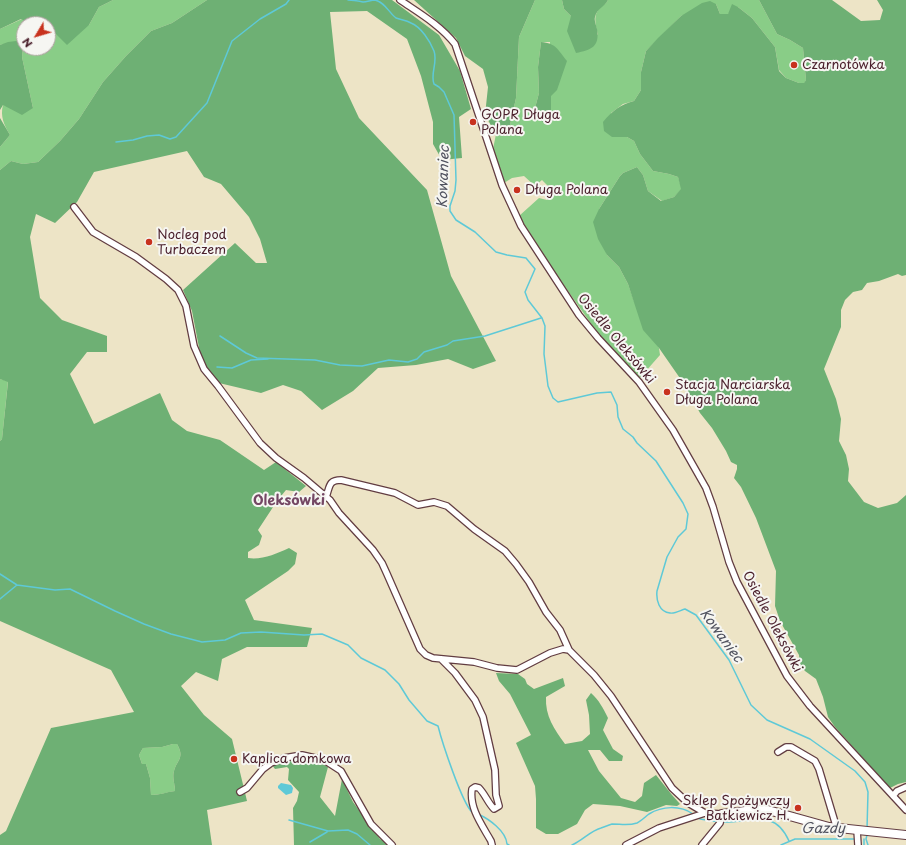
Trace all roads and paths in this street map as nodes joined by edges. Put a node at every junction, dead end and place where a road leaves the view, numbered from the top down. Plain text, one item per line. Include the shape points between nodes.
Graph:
1 (400, 0) edge
2 (74, 207) dead end
3 (326, 497) junction
4 (569, 650) junction
5 (441, 659) junction
6 (778, 752) dead end
7 (906, 787) edge
8 (240, 792) dead end
9 (893, 796) junction
10 (906, 810) edge
11 (705, 813) junction
12 (721, 818) junction
13 (837, 828) junction
14 (858, 832) junction
15 (906, 835) edge
16 (392, 845) edge
17 (492, 845) edge
18 (626, 845) edge
19 (702, 845) edge
20 (858, 845) edge

1 - 9 street, Osiedle Oleksówki via 440,27 455,44 502,185 521,226 579,315 639,382 673,430 706,488 737,582 787,676 810,706
2 - 3 street via 93,232 136,257 178,290 186,306 194,346 204,369 260,443
3 - 4 street via 331,483 334,480 341,480 395,493 418,504 434,502 447,506 504,551 516,564 560,630
3 - 5 street via 382,562 420,649 426,655
4 - 5 street via 550,653 517,670
4 - 11 street via 611,696 672,788 688,803
5 - 17 street via 475,700 483,716 495,770 499,806 494,809 479,788 472,789 471,795 476,814
6 - 13 street via 791,746 815,761
7 - 9 street
8 - 16 street via 247,788 263,769 284,758 302,755 324,760 341,771 371,824
9 - 10 street, Osiedle Oleksówki
11 - 12 street
11 - 18 street via 659,828
12 - 13 street via 753,810 768,810 820,826
12 - 19 street
13 - 14 street
14 - 15 street
14 - 20 street

